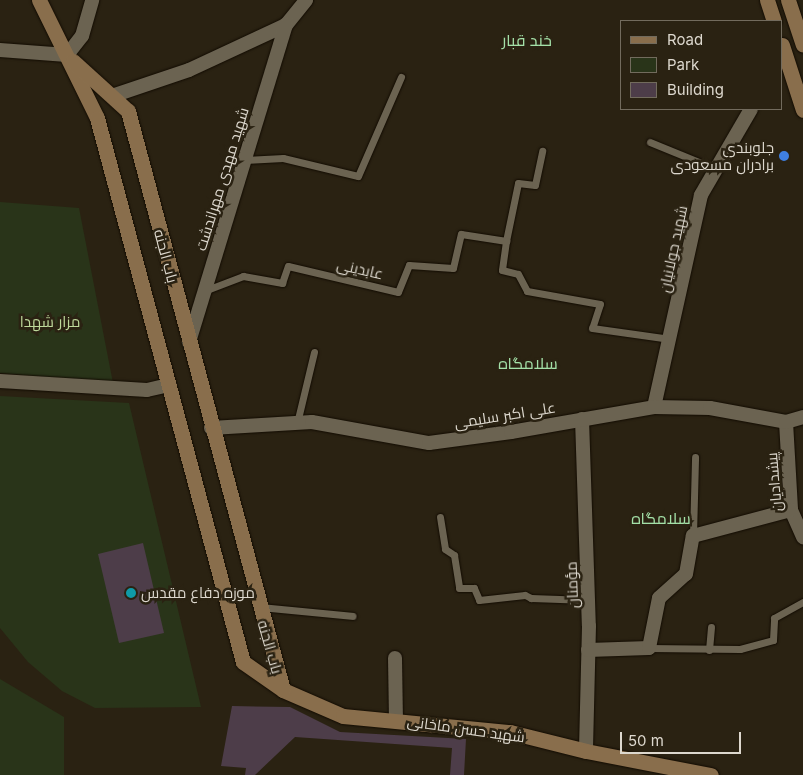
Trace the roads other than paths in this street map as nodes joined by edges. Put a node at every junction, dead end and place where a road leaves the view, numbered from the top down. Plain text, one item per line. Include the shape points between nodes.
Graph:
1 (38, 0) edge
2 (92, 0) edge
3 (306, 0) edge
4 (767, 0) edge
5 (788, 0) edge
6 (774, 20) edge
7 (286, 25) junction
8 (802, 41) edge
9 (783, 48) edge
10 (0, 50) edge
11 (783, 51) edge
12 (66, 56) junction
13 (401, 77) dead end
14 (112, 96) junction
15 (750, 110) edge
16 (803, 110) edge
17 (650, 142) dead end
18 (542, 151) dead end
19 (245, 160) junction
20 (716, 169) junction
21 (506, 241) junction
22 (204, 291) junction
23 (670, 339) junction
24 (189, 342) junction
25 (314, 352) dead end
26 (0, 382) edge
27 (169, 385) junction
28 (654, 406) junction
29 (803, 417) edge
30 (582, 419) junction
31 (786, 422) junction
32 (297, 423) junction
33 (212, 428) junction
34 (695, 457) dead end
35 (791, 510) junction
36 (440, 517) dead end
37 (693, 536) junction
38 (803, 537) edge
39 (588, 600) junction
40 (803, 602) edge
41 (258, 606) junction
42 (352, 616) dead end
43 (711, 627) dead end
44 (649, 648) junction
45 (588, 650) junction
46 (709, 650) junction
47 (395, 658) dead end
48 (283, 690) junction
49 (396, 720) junction
50 (586, 751) junction
51 (711, 775) edge

1 - 12 street, باب الجنه
2 - 12 street via 82,36
3 - 7 street, شهید مهدی مهراندشت
4 - 6 street
5 - 8 street
7 - 14 street, شهید مهدی مهراندشت via 189,70
7 - 19 street, شهید مهدی مهراندشت
8 - 9 street
10 - 12 street
11 - 16 street
12 - 14 street, باب الجنه
12 - 27 street, باب الجنه via 98,118
13 - 19 lane via 358,176 283,158
14 - 24 street, باب الجنه via 128,111
15 - 20 street, شهید جولانیان
17 - 20 lane
18 - 21 lane via 535,185 518,183
19 - 22 street, شهید مهدی مهراندشت
20 - 23 street, شهید جولانیان via 701,195
21 - 22 lane, عابدینی via 461,234 453,268 409,264 398,292 288,266 282,282 243,276
21 - 23 lane via 502,270 518,274 527,292 600,304 592,328
22 - 24 street, شهید مهدی مهراندشت
23 - 28 street, شهید جولانیان
24 - 33 street, باب الجنه
25 - 32 lane
26 - 27 street via 147,390
27 - 48 street, باب الجنه via 243,662
28 - 30 street, علی اکبر سلیمی
28 - 31 street, علی اکبر سلیمی via 710,408
29 - 31 street, علی اکبر سلیمی
30 - 32 street, علی اکبر سلیمی via 429,443 312,422
30 - 39 street, مؤمنان
31 - 35 street, پیشدادیان
32 - 33 street, علی اکبر سلیمی
33 - 41 street, باب الجنه
34 - 37 lane
35 - 37 street
35 - 38 street, پیشدادیان
36 - 39 lane via 445,549 454,554 459,588 474,588 479,600 525,595 531,598
37 - 44 street via 686,574 659,598
39 - 45 street, مؤمنان
40 - 46 lane via 774,618 773,640 740,649
41 - 42 lane
41 - 48 street, باب الجنه
43 - 46 lane
44 - 45 street
44 - 46 lane
45 - 50 street, مؤمنان
47 - 49 street
48 - 49 street, شهید حسن ماخانی via 343,716
49 - 50 street, شهید حسن ماخانی via 510,732
50 - 51 street, شهید حسن ماخانی

